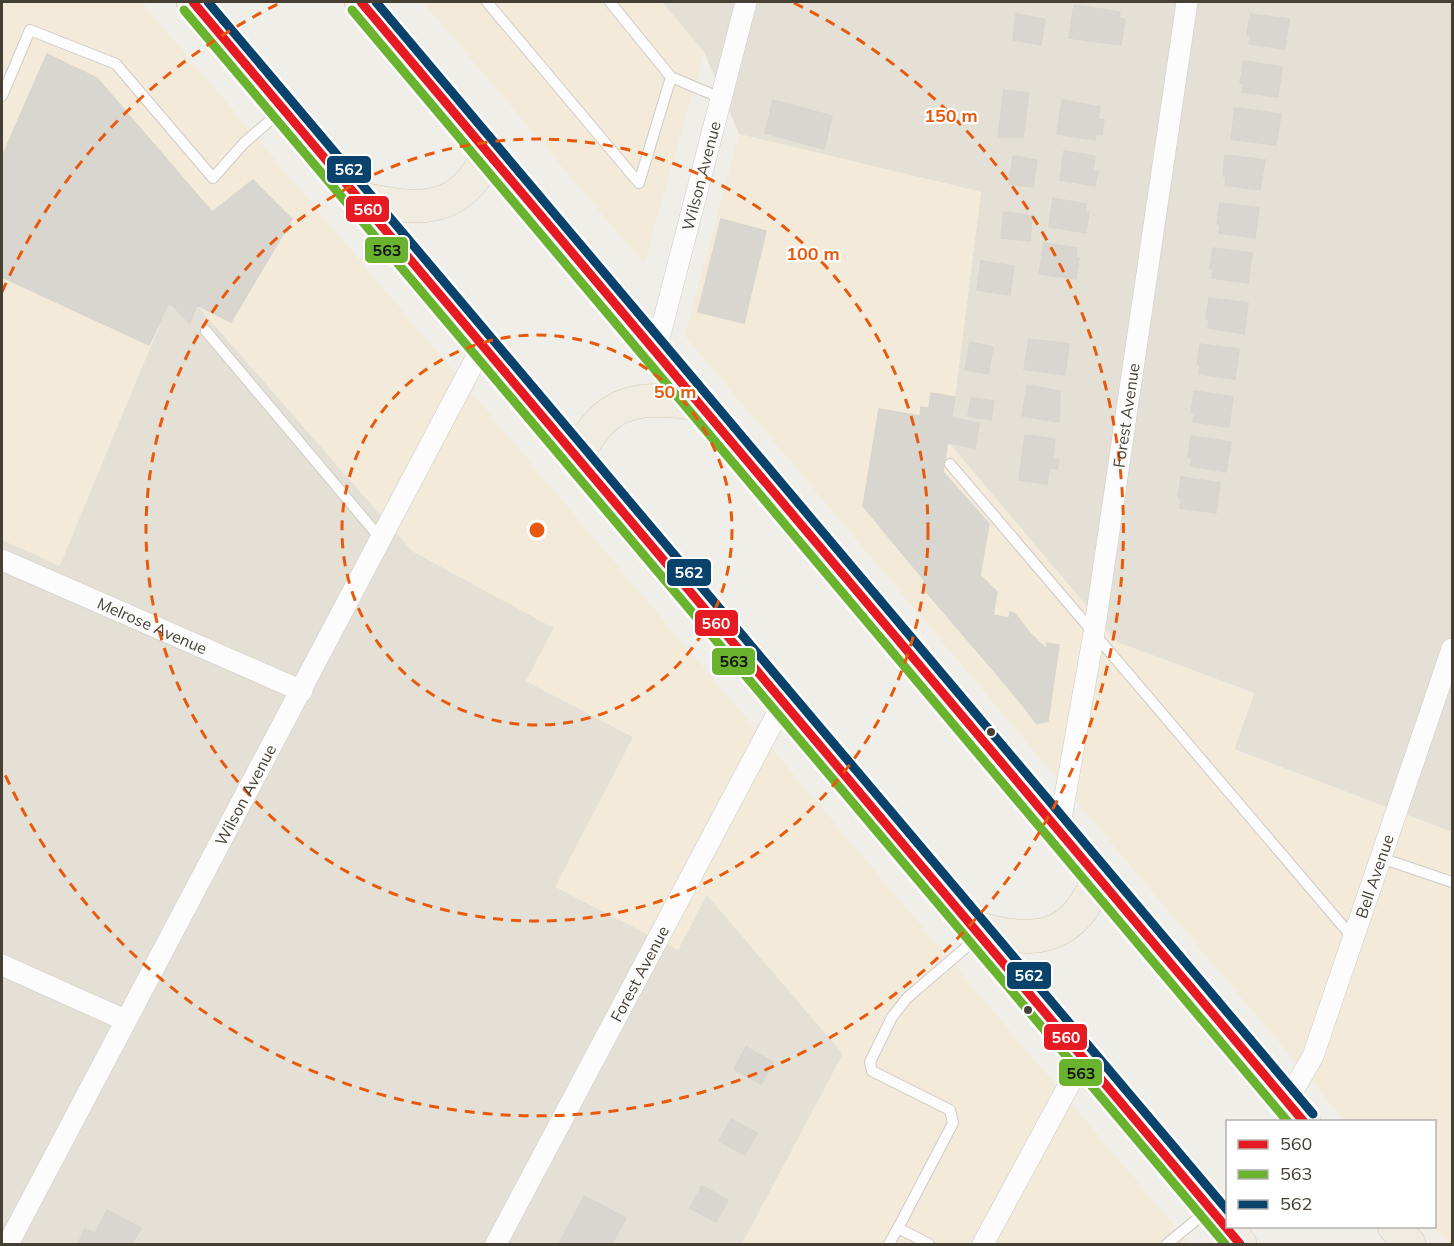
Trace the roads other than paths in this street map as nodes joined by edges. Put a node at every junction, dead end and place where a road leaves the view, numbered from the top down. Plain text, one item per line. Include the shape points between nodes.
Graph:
1 (193, 2) edge
2 (361, 2) edge
3 (487, 2) edge
4 (610, 2) edge
5 (746, 2) edge
6 (1187, 2) edge
7 (671, 78) junction
8 (2, 96) edge
9 (721, 98) junction
10 (284, 109) junction
11 (489, 153) junction
12 (359, 198) junction
13 (206, 331) dead end
14 (483, 345) junction
15 (656, 350) junction
16 (702, 404) junction
17 (577, 457) junction
18 (950, 464) dead end
19 (381, 538) junction
20 (2, 560) edge
21 (1094, 633) junction
22 (1452, 649) edge
23 (302, 691) junction
24 (783, 703) junction
25 (1059, 830) junction
26 (1381, 858) junction
27 (1099, 876) junction
28 (1452, 882) edge
29 (976, 932) junction
30 (1353, 938) junction
31 (2, 966) edge
32 (124, 1020) junction
33 (1083, 1059) junction
34 (1296, 1111) edge
35 (1209, 1208) junction
36 (898, 1228) junction
37 (1395, 1228) edge
38 (8, 1245) edge
39 (496, 1245) edge
40 (889, 1245) edge
41 (929, 1245) edge
42 (982, 1245) edge
43 (1167, 1245) edge
44 (1240, 1245) edge
45 (1409, 1245) edge

1 - 10 main road
2 - 11 main road
3 - 7 lane via 639,183
4 - 7 lane
5 - 9 street, Wilson Avenue
6 - 21 street, Forest Avenue
7 - 9 lane
8 - 10 lane via 30,30 116,64 213,178 244,143
9 - 15 street, Wilson Avenue
10 - 12 main road
11 - 12 main road via 468,186 439,204 403,208
11 - 15 main road
12 - 14 main road
13 - 19 lane
14 - 17 main road
14 - 19 street, Wilson Avenue
15 - 16 main road
16 - 17 main road via 629,404 613,411 593,428
16 - 25 main road
17 - 24 main road
18 - 21 lane
19 - 23 street, Wilson Avenue
20 - 23 street, Melrose Avenue
21 - 25 street, Forest Avenue
21 - 30 lane
22 - 26 street, Bell Avenue
23 - 32 street, Wilson Avenue
24 - 29 main road
24 - 39 street, Forest Avenue
25 - 27 main road
26 - 28 lane
26 - 30 street, Bell Avenue
27 - 29 main road via 1083,909 1057,930 1025,938
27 - 34 main road
29 - 33 main road
29 - 36 lane via 892,1017 870,1062 872,1071 950,1110 953,1123
30 - 34 street, Bell Avenue
31 - 32 street
32 - 38 street, Wilson Avenue
33 - 35 main road
33 - 42 street
35 - 43 lane
35 - 44 main road
36 - 40 lane
36 - 41 lane
37 - 45 main road

